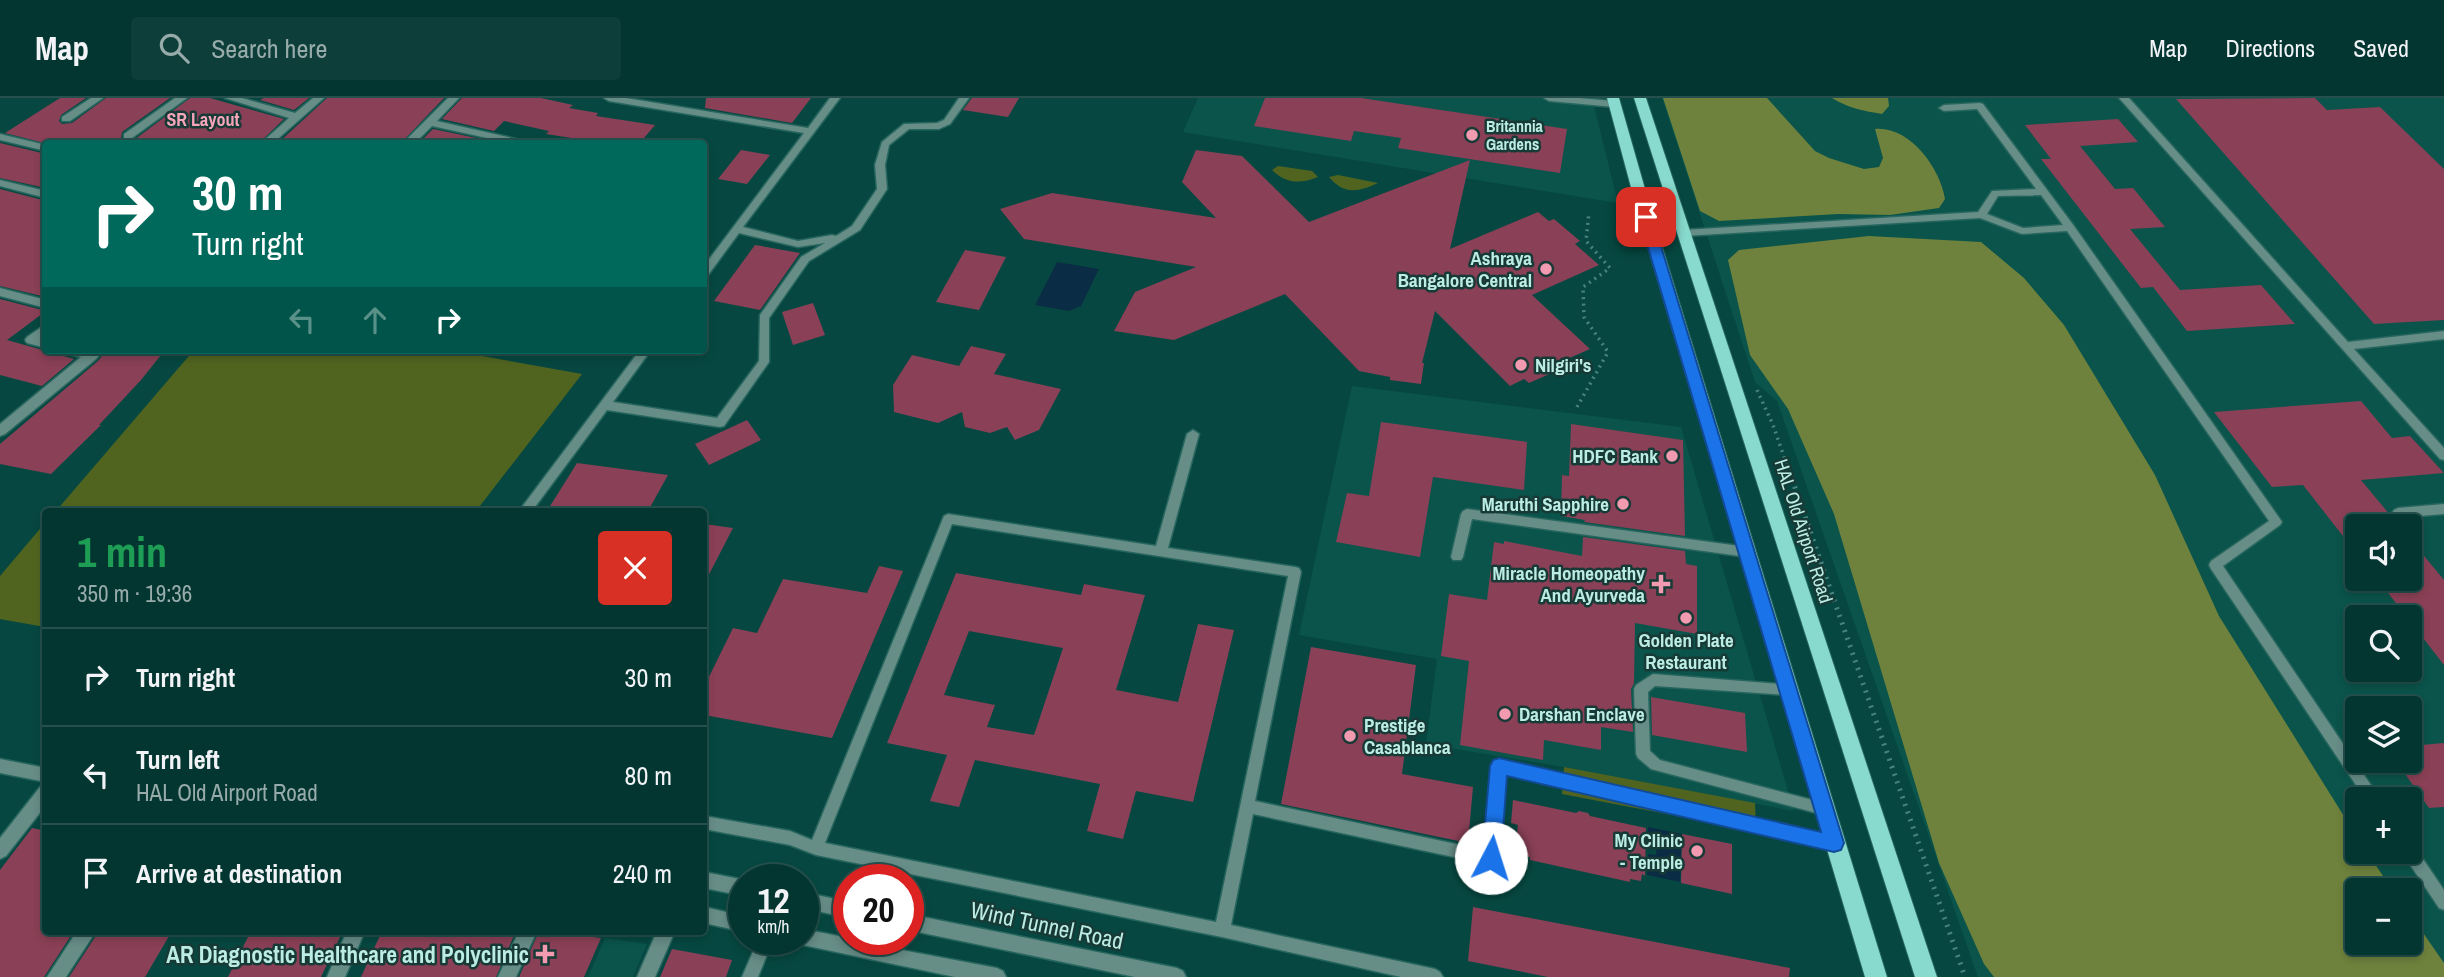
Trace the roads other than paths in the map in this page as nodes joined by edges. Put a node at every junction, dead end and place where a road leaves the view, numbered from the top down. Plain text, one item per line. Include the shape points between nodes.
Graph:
1 (98, 98) edge
2 (182, 98) edge
3 (230, 98) edge
4 (319, 98) edge
5 (454, 98) edge
6 (609, 98) edge
7 (835, 98) edge
8 (964, 98) edge
9 (1549, 98) edge
10 (1640, 98) edge
11 (2124, 98) edge
12 (1613, 101) edge
13 (1944, 108) dead end
14 (298, 117) junction
15 (66, 119) dead end
16 (429, 122) junction
17 (810, 131) junction
18 (128, 136) dead end
19 (0, 137) edge
20 (270, 140) edge
21 (411, 140) edge
22 (514, 140) edge
23 (42, 147) edge
24 (0, 183) edge
25 (2043, 192) junction
26 (42, 194) edge
27 (1981, 215) junction
28 (856, 228) junction
29 (2070, 228) junction
30 (737, 229) junction
31 (1684, 233) junction
32 (707, 269) edge
33 (0, 292) edge
34 (42, 303) edge
35 (42, 331) edge
36 (2444, 335) edge
37 (42, 343) edge
38 (2345, 346) junction
39 (94, 354) edge
40 (643, 354) edge
41 (604, 405) junction
42 (0, 430) edge
43 (1193, 434) dead end
44 (2444, 456) edge
45 (527, 508) edge
46 (2444, 509) edge
47 (2398, 513) dead end
48 (1161, 551) junction
49 (1747, 552) junction
50 (1457, 557) dead end
51 (1788, 689) junction
52 (0, 766) edge
53 (42, 774) edge
54 (2365, 787) edge
55 (42, 797) edge
56 (1247, 806) junction
57 (1824, 809) junction
58 (707, 824) edge
59 (1834, 843) junction
60 (816, 848) junction
61 (0, 850) edge
62 (2418, 864) edge
63 (707, 881) edge
64 (728, 885) edge
65 (2444, 903) edge
66 (707, 916) edge
67 (728, 920) edge
68 (924, 925) edge
69 (1222, 930) junction
70 (84, 935) edge
71 (354, 935) edge
72 (526, 935) edge
73 (664, 935) edge
74 (819, 940) edge
75 (759, 955) edge
76 (55, 977) edge
77 (335, 977) edge
78 (508, 977) edge
79 (646, 977) edge
80 (750, 977) edge
81 (997, 977) edge
82 (1177, 977) edge
83 (1435, 977) edge
84 (1876, 977) edge
85 (1927, 977) edge

1 - 15 street
2 - 18 street
3 - 14 street
4 - 14 street
5 - 16 street
6 - 17 lane
7 - 17 lane
8 - 28 lane via 947,122 907,126 885,144 880,165 882,189
9 - 12 lane
10 - 31 main road, HAL Old Airport Road
11 - 38 lane
12 - 49 main road
13 - 25 lane via 1980,106
14 - 20 street
16 - 21 street
16 - 22 street
17 - 30 lane
19 - 23 street
24 - 26 street
25 - 27 lane via 1995,193
25 - 29 lane
27 - 29 lane via 2022,232
27 - 31 lane
28 - 30 lane via 799,244
28 - 41 lane via 805,259 764,318 764,362 720,423
29 - 54 lane via 2276,522 2216,565
30 - 32 lane
31 - 85 main road, HAL Old Airport Road
33 - 34 street
35 - 37 street via 31,340
36 - 38 lane
38 - 44 lane
39 - 42 street
40 - 41 lane
41 - 45 lane
43 - 48 lane
46 - 47 lane
48 - 56 lane via 1295,572
48 - 60 lane via 948,519
49 - 50 lane via 1467,514
49 - 51 main road
51 - 57 main road
51 - 57 lane via 1653,680 1641,689 1643,754 1656,765
52 - 53 street
55 - 61 street
56 - 59 lane via 1491,858 1499,766
56 - 69 lane
57 - 59 main road
58 - 60 lane via 790,838
59 - 84 main road
60 - 69 lane
62 - 65 lane
63 - 64 street
66 - 67 street
68 - 82 street, Wind Tunnel Road
69 - 83 lane
70 - 76 street
71 - 77 street
72 - 78 street
73 - 79 street
74 - 81 street
75 - 80 lane

